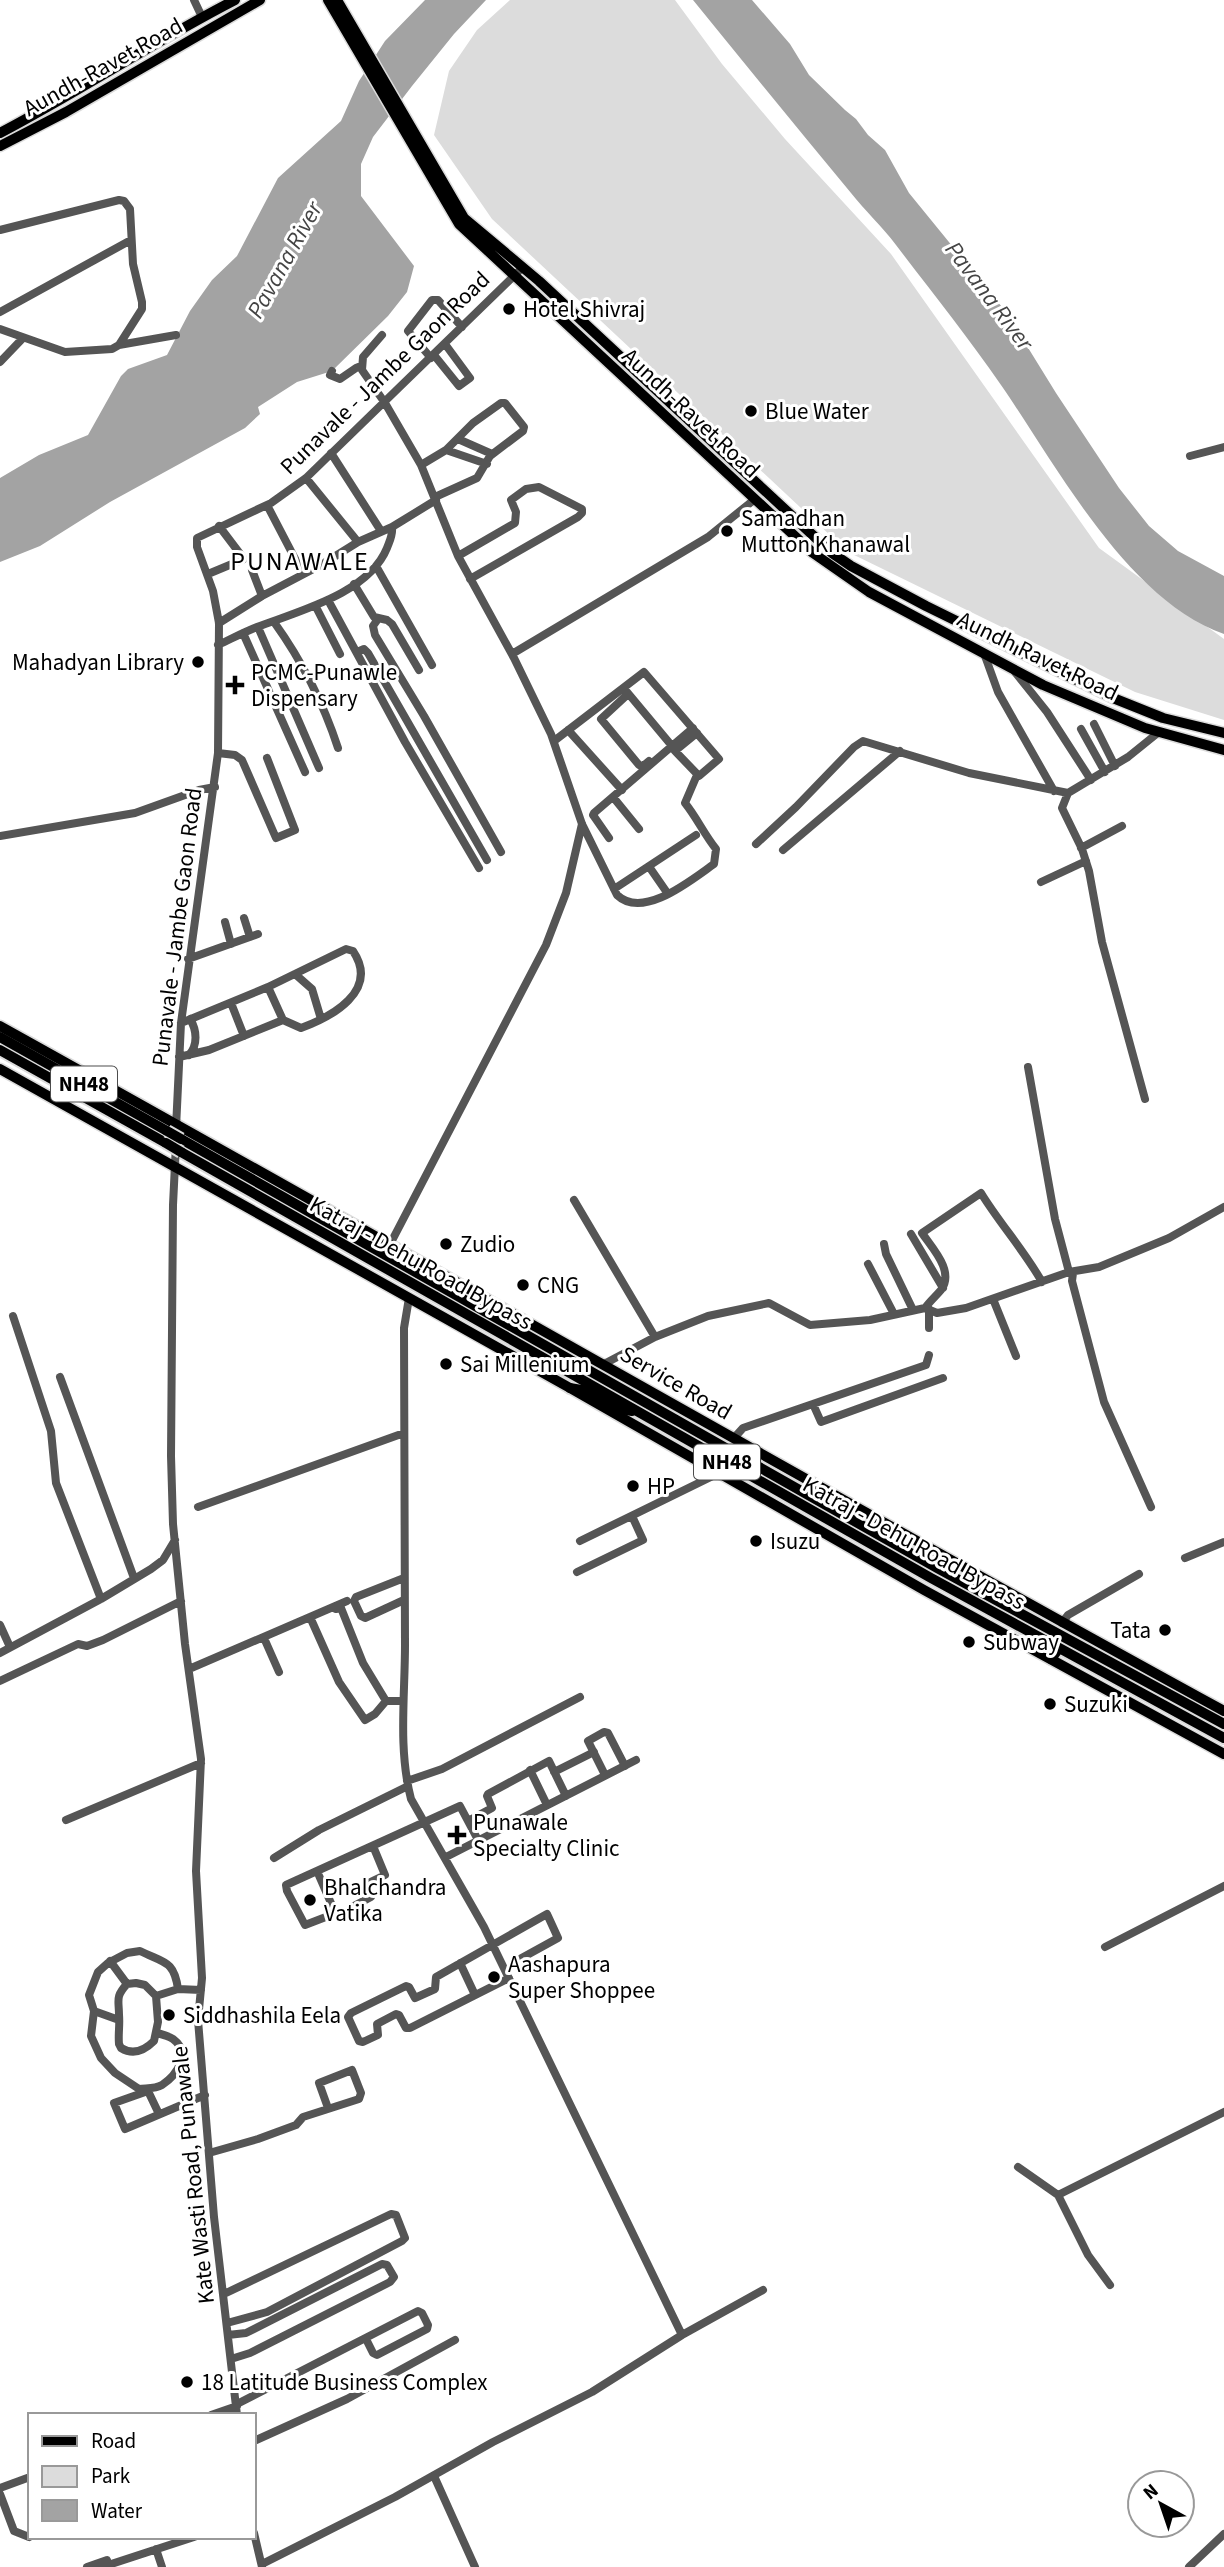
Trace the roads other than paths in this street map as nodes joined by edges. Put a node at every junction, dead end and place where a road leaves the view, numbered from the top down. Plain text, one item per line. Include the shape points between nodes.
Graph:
1 (194, 0) edge
2 (235, 0) edge
3 (261, 0) edge
4 (328, 0) edge
5 (337, 0) edge
6 (202, 17) junction
7 (351, 30) junction
8 (0, 133) edge
9 (0, 146) edge
10 (0, 230) edge
11 (131, 240) junction
12 (518, 272) junction
13 (0, 312) edge
14 (462, 327) junction
15 (0, 329) edge
16 (176, 334) dead end
17 (382, 335) dead end
18 (23, 338) junction
19 (119, 345) junction
20 (445, 345) junction
21 (433, 357) junction
22 (0, 362) edge
23 (361, 366) junction
24 (332, 371) dead end
25 (385, 403) junction
26 (458, 439) junction
27 (1224, 447) edge
28 (446, 450) junction
29 (331, 453) junction
30 (492, 454) junction
31 (1190, 456) dead end
32 (486, 464) junction
33 (421, 465) junction
34 (306, 478) junction
35 (435, 499) junction
36 (755, 499) junction
37 (267, 505) junction
38 (219, 526) junction
39 (392, 527) junction
40 (381, 531) junction
41 (358, 542) junction
42 (458, 556) junction
43 (376, 566) junction
44 (851, 566) joint
45 (252, 570) dead end
46 (208, 574) junction
47 (303, 574) junction
48 (845, 576) joint
49 (470, 579) junction
50 (354, 584) junction
51 (262, 596) junction
52 (328, 600) junction
53 (316, 607) junction
54 (377, 619) junction
55 (274, 622) junction
56 (219, 623) junction
57 (258, 627) junction
58 (243, 633) junction
59 (218, 645) junction
60 (357, 652) junction
61 (340, 654) dead end
62 (512, 654) junction
63 (985, 656) junction
64 (432, 665) dead end
65 (419, 670) dead end
66 (1014, 670) junction
67 (626, 691) junction
68 (1094, 724) dead end
69 (568, 730) junction
70 (1081, 730) dead end
71 (695, 731) junction
72 (1159, 732) junction
73 (1224, 733) edge
74 (554, 741) junction
75 (671, 744) junction
76 (338, 748) dead end
77 (1224, 750) edge
78 (900, 751) junction
79 (218, 753) junction
80 (267, 758) dead end
81 (1115, 766) junction
82 (319, 768) dead end
83 (305, 772) dead end
84 (1105, 772) junction
85 (697, 775) junction
86 (1091, 780) junction
87 (215, 787) junction
88 (622, 790) junction
89 (1054, 791) junction
90 (1068, 793) junction
91 (613, 797) junction
92 (598, 823) junction
93 (1122, 826) dead end
94 (584, 828) junction
95 (639, 829) dead end
96 (696, 835) dead end
97 (0, 836) edge
98 (609, 838) dead end
99 (757, 844) dead end
100 (1081, 848) junction
101 (783, 850) dead end
102 (501, 852) dead end
103 (487, 860) dead end
104 (1086, 861) junction
105 (479, 868) dead end
106 (650, 868) junction
107 (1041, 881) dead end
108 (614, 889) junction
109 (668, 894) junction
110 (244, 918) dead end
111 (225, 922) dead end
112 (231, 944) junction
113 (188, 959) junction
114 (295, 974) junction
115 (268, 987) junction
116 (231, 1003) junction
117 (190, 1019) junction
118 (321, 1019) junction
119 (283, 1020) junction
120 (181, 1023) junction
121 (0, 1026) edge
122 (244, 1036) junction
123 (0, 1037) edge
124 (0, 1050) edge
125 (189, 1055) junction
126 (179, 1057) junction
127 (1028, 1067) dead end
128 (0, 1069) edge
129 (1145, 1099) dead end
130 (172, 1127) junction
131 (175, 1167) junction
132 (574, 1200) dead end
133 (1224, 1207) edge
134 (911, 1234) dead end
135 (884, 1244) dead end
136 (388, 1249) junction
137 (868, 1264) dead end
138 (1071, 1272) junction
139 (1042, 1282) junction
140 (943, 1288) junction
141 (409, 1297) junction
142 (993, 1299) junction
143 (927, 1309) junction
144 (913, 1310) junction
145 (894, 1314) junction
146 (13, 1316) dead end
147 (929, 1328) dead end
148 (655, 1337) junction
149 (929, 1356) dead end
150 (1016, 1356) dead end
151 (604, 1364) junction
152 (60, 1377) dead end
153 (943, 1378) dead end
154 (570, 1388) junction
155 (813, 1404) junction
156 (638, 1410) junction
157 (673, 1430) junction
158 (404, 1433) junction
159 (734, 1438) junction
160 (667, 1443) junction
161 (722, 1459) junction
162 (704, 1464) junction
163 (719, 1473) junction
164 (198, 1507) dead end
165 (1151, 1507) dead end
166 (632, 1516) junction
167 (870, 1517) junction
168 (858, 1523) junction
169 (174, 1540) junction
170 (580, 1541) dead end
171 (1224, 1542) edge
172 (1185, 1558) dead end
173 (577, 1572) dead end
174 (1139, 1574) dead end
175 (134, 1578) junction
176 (404, 1578) junction
177 (101, 1600) junction
178 (404, 1600) junction
179 (181, 1601) junction
180 (347, 1601) dead end
181 (311, 1619) junction
182 (1062, 1623) junction
183 (0, 1625) edge
184 (264, 1638) junction
185 (10, 1647) junction
186 (1059, 1648) junction
187 (0, 1653) edge
188 (1051, 1660) junction
189 (189, 1669) junction
190 (279, 1672) dead end
191 (0, 1681) edge
192 (580, 1697) dead end
193 (386, 1701) junction
194 (402, 1701) junction
195 (1224, 1712) edge
196 (1224, 1724) edge
197 (1224, 1738) edge
198 (594, 1752) junction
199 (1224, 1754) edge
200 (636, 1760) dead end
201 (201, 1763) junction
202 (625, 1766) junction
203 (530, 1770) junction
204 (554, 1772) junction
205 (605, 1775) junction
206 (407, 1784) junction
207 (566, 1796) junction
208 (547, 1805) junction
209 (66, 1820) dead end
210 (468, 1821) junction
211 (425, 1822) junction
212 (478, 1840) junction
213 (373, 1846) junction
214 (446, 1857) junction
215 (274, 1858) dead end
216 (317, 1871) junction
217 (367, 1884) junction
218 (1224, 1886) edge
219 (356, 1889) dead end
220 (350, 1908) dead end
221 (493, 1945) junction
222 (1105, 1947) dead end
223 (518, 1960) dead end
224 (110, 1961) junction
225 (460, 1963) junction
226 (509, 1978) junction
227 (127, 1984) junction
228 (178, 1989) junction
229 (201, 1990) junction
230 (475, 1995) junction
231 (156, 1996) junction
232 (94, 2011) junction
233 (119, 2020) junction
234 (156, 2033) junction
235 (201, 2054) junction
236 (182, 2057) junction
237 (205, 2095) junction
238 (328, 2108) junction
239 (1224, 2112) edge
240 (159, 2114) junction
241 (209, 2153) junction
242 (1018, 2167) dead end
243 (1058, 2195) junction
244 (1110, 2285) dead end
245 (763, 2290) dead end
246 (224, 2294) junction
247 (227, 2323) junction
248 (228, 2335) junction
249 (682, 2335) junction
250 (366, 2339) junction
251 (455, 2340) dead end
252 (231, 2359) junction
253 (237, 2408) edge
254 (218, 2413) edge
255 (256, 2440) edge
256 (433, 2476) junction
257 (28, 2478) edge
258 (0, 2488) edge
259 (0, 2494) edge
260 (1224, 2533) edge
261 (28, 2537) edge
262 (167, 2539) edge
263 (188, 2539) edge
264 (255, 2539) edge
265 (156, 2549) junction
266 (262, 2566) edge
267 (87, 2567) edge
268 (102, 2567) edge
269 (162, 2567) edge
270 (475, 2567) edge
271 (1189, 2567) edge

1 - 6 street
2 - 6 main road, Aundh-Ravet Road
3 - 9 main road, Aundh-Ravet Road
4 - 7 main road
5 - 7 main road
6 - 8 main road, Aundh-Ravet Road
7 - 12 main road via 471,230
10 - 11 street via 118,200 130,209
11 - 13 street
11 - 19 street via 142,309
12 - 14 street, Punavale - Jambe Gaon Road
12 - 36 main road, Aundh-Ravet Road
12 - 44 main road, Aundh-Ravet Road via 539,281 821,544
14 - 20 street, Punavale - Jambe Gaon Road
14 - 21 street via 438,300 432,300 408,328
15 - 18 street
16 - 19 street
17 - 23 street
18 - 19 street via 76,353
18 - 22 street
20 - 21 street, Punavale - Jambe Gaon Road
20 - 21 street via 470,378 459,386
21 - 25 street, Punavale - Jambe Gaon Road
23 - 24 street via 340,379 330,375
23 - 25 street
25 - 29 street, Punavale - Jambe Gaon Road
25 - 33 street
26 - 28 street
26 - 30 street
26 - 30 street via 504,402 524,429
27 - 31 street
28 - 32 street
28 - 33 street
29 - 34 street, Punavale - Jambe Gaon Road
29 - 40 street
30 - 32 street
32 - 35 street via 477,478
33 - 35 street
34 - 37 street, Punavale - Jambe Gaon Road
34 - 41 street
35 - 39 street
35 - 42 street
36 - 48 main road, Aundh-Ravet Road
36 - 62 street via 708,537
37 - 38 street, Punavale - Jambe Gaon Road
37 - 47 street
38 - 46 street, Punavale - Jambe Gaon Road via 196,542
38 - 46 street via 244,559
39 - 40 street
39 - 43 street via 382,561
40 - 41 street
41 - 47 street
42 - 49 street
42 - 49 street via 515,523 511,500 526,489 539,488 582,509 578,517
43 - 50 street
43 - 64 street
44 - 73 main road, Aundh Ravet Road via 1113,698 1150,714
45 - 51 street
46 - 56 street, Punavale - Jambe Gaon Road
47 - 51 street
48 - 63 main road, Aundh Ravet Road
49 - 62 street
50 - 52 street
50 - 54 street
51 - 56 street
52 - 53 street
52 - 60 street
53 - 55 street
53 - 61 street
54 - 65 street via 392,624
54 - 102 street via 375,635
55 - 57 street
55 - 76 street via 318,695
56 - 59 street, Punavale - Jambe Gaon Road
57 - 58 street
57 - 82 street
58 - 59 street
58 - 83 street
59 - 79 street, Punavale - Jambe Gaon Road
60 - 103 street via 364,649 368,653
60 - 105 street
62 - 74 street
63 - 66 main road, Aundh Ravet Road
63 - 89 street via 998,692
66 - 72 main road, Aundh Ravet Road
66 - 86 street
67 - 69 street
67 - 71 street via 643,672
67 - 75 street
67 - 75 street via 601,719 632,756 643,766
68 - 81 street
69 - 74 street
69 - 88 street
70 - 84 street
71 - 75 street
71 - 85 street via 675,751
71 - 85 street via 719,759
72 - 77 main road, Aundh Ravet Road
72 - 81 street
74 - 94 street
75 - 88 street
78 - 89 street via 969,773
78 - 99 street via 868,742 858,744
78 - 101 street
79 - 80 street via 242,760 276,838 295,830
79 - 87 street, Punavale - Jambe Gaon Road
81 - 84 street
84 - 86 street
85 - 109 street via 685,803 716,849 716,859
86 - 90 street
87 - 97 street via 135,813
87 - 113 street, Punavale - Jambe Gaon Road
88 - 91 street
89 - 90 street
90 - 100 street via 1062,808
91 - 92 street via 593,815
91 - 95 street
92 - 94 street
92 - 98 street
93 - 100 street
94 - 108 street
94 - 136 street via 545,945
96 - 106 street
100 - 104 street
104 - 107 street
104 - 129 street via 1102,942
106 - 108 street
106 - 109 street
108 - 109 street via 620,898 634,904
110 - 112 street via 254,936
111 - 112 street
112 - 113 street
113 - 120 street, Punavale - Jambe Gaon Road
114 - 115 street
114 - 118 street via 312,989
114 - 118 street via 346,949 356,956 360,973 354,993 345,1006
115 - 116 street
115 - 119 street
116 - 117 street
116 - 122 street
117 - 120 street
117 - 125 street via 195,1037
118 - 119 street via 300,1028
119 - 122 street
120 - 126 street, Punavale - Jambe Gaon Road
121 - 130 main road, Service Road
122 - 125 street
123 - 130 highway, Katraj - Dehu Road Bypass / NH48
124 - 156 highway, Katraj - Dehu Road Bypass / NH48, bridge
125 - 126 street
126 - 130 street, Punavale - Jambe Gaon Road
127 - 138 street via 1055,1219
128 - 131 main road
130 - 131 street, Punavale - Jambe Gaon Road
130 - 136 main road, Service Road
130 - 136 highway, Katraj - Dehu Road Bypass / NH48, bridge via 181,1139
131 - 141 main road
131 - 169 street, Punavale - Jambe Gaon Road
132 - 148 street
133 - 138 street via 1169,1238 1099,1267
134 - 140 street
135 - 144 street
136 - 151 main road, Service Road
136 - 168 highway, Katraj - Dehu Road Bypass / NH48
137 - 145 street
138 - 139 street
138 - 165 street via 1104,1402
139 - 140 street via 981,1193 922,1233 943,1265
139 - 142 street
140 - 143 street
141 - 154 main road
141 - 158 street via 404,1328
142 - 143 street via 957,1310 937,1313
142 - 150 street
143 - 144 street
143 - 147 street
144 - 145 street
145 - 148 street via 810,1325 769,1303 708,1315
146 - 177 street via 51,1431 56,1483
148 - 151 street
149 - 155 street via 926,1365
151 - 159 main road, Service Road
152 - 175 street
153 - 155 street via 821,1422
154 - 156 highway via 584,1389 624,1410
154 - 160 main road
155 - 159 street via 743,1428
156 - 157 highway, Katraj - Dehu Road Bypass / NH48
157 - 160 highway
157 - 161 highway, Katraj - Dehu Road Bypass / NH48
158 - 164 street
158 - 176 street
159 - 167 main road, Service Road
160 - 162 main road
161 - 162 highway
161 - 186 highway, Katraj - Dehu Road Bypass / NH48
162 - 163 main road
163 - 166 street
163 - 188 main road
166 - 170 street
166 - 173 street via 643,1540
167 - 168 highway
167 - 182 main road, Service Road
168 - 196 highway, Katraj - Dehu Road Bypass / NH48
169 - 175 street via 163,1560
169 - 179 street, Punavale - Jambe Gaon Road
171 - 172 street
174 - 182 street via 1068,1615
175 - 177 street
176 - 178 street
176 - 178 street via 354,1601 365,1618
177 - 185 street
178 - 194 street
179 - 189 street, Punavale - Jambe Gaon Road
179 - 191 street via 105,1639 87,1646 78,1644
180 - 181 street
181 - 184 street
181 - 193 street via 341,1608 363,1663
181 - 193 street via 339,1682 365,1720
182 - 195 main road, Service Road
183 - 185 street
184 - 189 street
184 - 190 street
185 - 187 street
186 - 188 highway
186 - 197 highway, Katraj - Dehu Road Bypass / NH48
188 - 199 main road
189 - 201 street, Kate Wasti Road, Punawale
192 - 206 street
193 - 194 street
194 - 206 street
198 - 202 street via 588,1741 607,1732
198 - 204 street
198 - 205 street
200 - 202 street
201 - 209 street
201 - 229 street, Kate Wasti Road, Punawale via 196,1871
202 - 205 street
203 - 204 street via 549,1761
203 - 208 street
203 - 210 street via 488,1794 490,1810
204 - 207 street
205 - 207 street
206 - 211 street
206 - 215 street
207 - 208 street
208 - 212 street
210 - 211 street via 460,1806
210 - 212 street
211 - 213 street
211 - 214 street
212 - 214 street
213 - 216 street
213 - 217 street via 385,1875
214 - 221 street
216 - 216 street via 286,1885 305,1925 334,1910
217 - 219 street
217 - 220 street via 371,1897
218 - 222 street
221 - 223 street via 547,1914 558,1938
221 - 225 street
221 - 226 street
224 - 227 street
224 - 228 street via 140,1951 170,1966
224 - 232 street via 98,1972 89,1995
225 - 230 street
225 - 230 street via 435,1978 435,1989 416,1998 406,1986 348,2017 363,2042 378,2035 376,2025 396,2014 410,2028
226 - 230 street
226 - 249 street
227 - 231 street via 145,1986
227 - 233 street via 117,2005
228 - 229 street
228 - 231 street
229 - 235 street, Kate Wasti Road, Punawale
231 - 234 street
232 - 233 street
232 - 236 street via 91,2036 101,2058 139,2089 162,2085 178,2071
233 - 234 street via 119,2044 127,2051 149,2046
234 - 236 street via 172,2038
235 - 236 street
235 - 237 street, Kate Wasti Road, Punawale
237 - 240 street
237 - 241 street, Kate Wasti Road, Punawale
238 - 238 street via 361,2097 352,2070 319,2083
238 - 241 street via 303,2117 296,2125
239 - 243 street
240 - 240 street via 125,2129 114,2105 148,2091
241 - 246 street, Kate Wasti Road, Punawale
242 - 243 street
243 - 244 street via 1088,2255
245 - 249 street
246 - 247 street, Kate Wasti Road, Punawale
246 - 247 street via 391,2214 396,2215 404,2233 402,2241 267,2312
247 - 248 street, Kate Wasti Road, Punawale
248 - 252 street, Kate Wasti Road, Punawale
248 - 252 street via 246,2333 383,2264 394,2277 390,2283
249 - 256 street via 592,2392
250 - 250 street via 418,2311 428,2325 377,2354
250 - 253 street
251 - 255 street via 347,2399
252 - 253 street, Kate Wasti Road, Punawale
253 - 254 street
256 - 266 street
256 - 270 street
257 - 258 street
259 - 261 street via 14,2531
260 - 271 street
262 - 267 street
263 - 265 street
264 - 266 street
265 - 268 street
265 - 269 street

